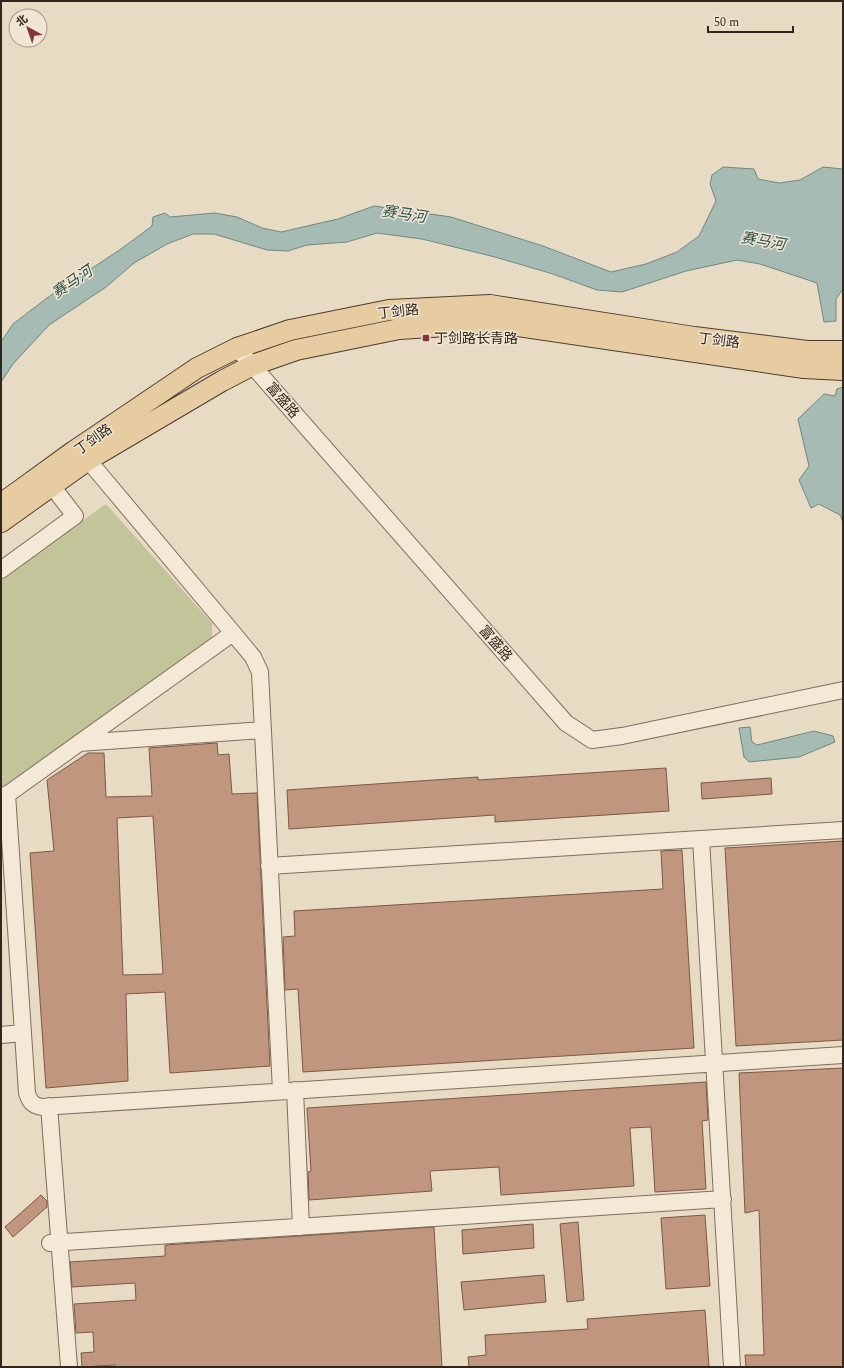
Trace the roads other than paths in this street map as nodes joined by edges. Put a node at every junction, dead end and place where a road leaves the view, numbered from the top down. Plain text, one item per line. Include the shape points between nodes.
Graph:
1 (237, 348) junction
2 (843, 351) edge
3 (253, 365) junction
4 (843, 370) edge
5 (88, 460) junction
6 (52, 486) junction
7 (1, 504) edge
8 (1, 522) edge
9 (1, 570) edge
10 (233, 632) junction
11 (843, 690) edge
12 (263, 730) junction
13 (79, 743) junction
14 (4, 796) edge
15 (843, 830) edge
16 (701, 838) junction
17 (269, 866) junction
18 (23, 1033) junction
19 (1, 1035) edge
20 (843, 1055) edge
21 (715, 1063) junction
22 (288, 1091) junction
23 (49, 1106) junction
24 (723, 1199) junction
25 (301, 1227) junction
26 (54, 1243) junction
27 (69, 1367) edge
28 (732, 1367) edge

1 - 2 main road, 丁剑路 via 290,330 389,310 490,305 701,338 807,351
1 - 3 street, 富盛路
1 - 7 main road, 丁剑路 via 197,368
3 - 4 main road, 丁剑路 via 296,350 399,329 498,323 804,368
3 - 5 main road, 丁剑路
3 - 11 street, 富盛路 via 566,723 592,740
5 - 6 main road, 丁剑路
5 - 10 street
6 - 8 main road, 丁剑路
6 - 9 street via 75,516
10 - 12 street via 253,657 260,672
10 - 13 street
12 - 13 street
12 - 17 street
13 - 14 street
14 - 18 street
15 - 16 street
16 - 17 street
16 - 21 street
17 - 22 street
18 - 19 street
18 - 23 street via 27,1093 30,1102 35,1106
20 - 21 street
21 - 22 street
21 - 24 street
22 - 23 street
22 - 25 street
23 - 26 street
24 - 25 street
24 - 28 street
25 - 26 street
26 - 27 street

